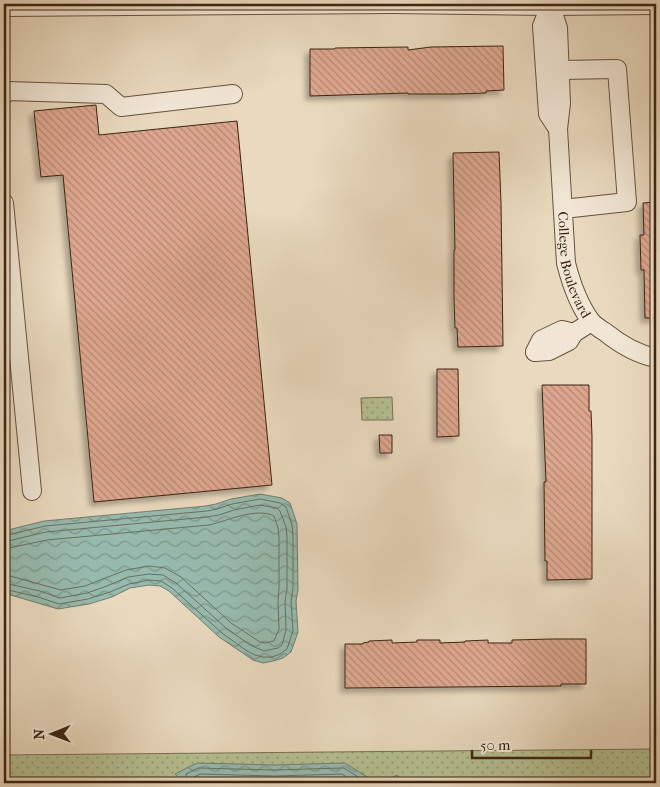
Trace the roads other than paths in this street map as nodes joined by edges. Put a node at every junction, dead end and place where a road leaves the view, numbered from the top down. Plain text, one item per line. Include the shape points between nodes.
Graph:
1 (550, 5) edge
2 (656, 5) edge
3 (4, 7) edge
4 (560, 70) junction
5 (4, 94) edge
6 (234, 94) dead end
7 (558, 129) junction
8 (4, 203) edge
9 (563, 209) junction
10 (591, 322) junction
11 (574, 333) dead end
12 (656, 358) edge
13 (32, 491) dead end

1 - 2 street
1 - 3 street
1 - 4 street, College Boulevard via 558,28
1 - 7 street, College Boulevard via 542,26 548,114
4 - 7 street, College Boulevard via 562,103
4 - 9 street via 617,69 627,202
5 - 6 street via 7,91 106,94 122,107
7 - 9 street, College Boulevard
8 - 13 street
9 - 10 street, College Boulevard via 566,263 576,294
10 - 11 street
10 - 12 street, College Boulevard via 623,346

